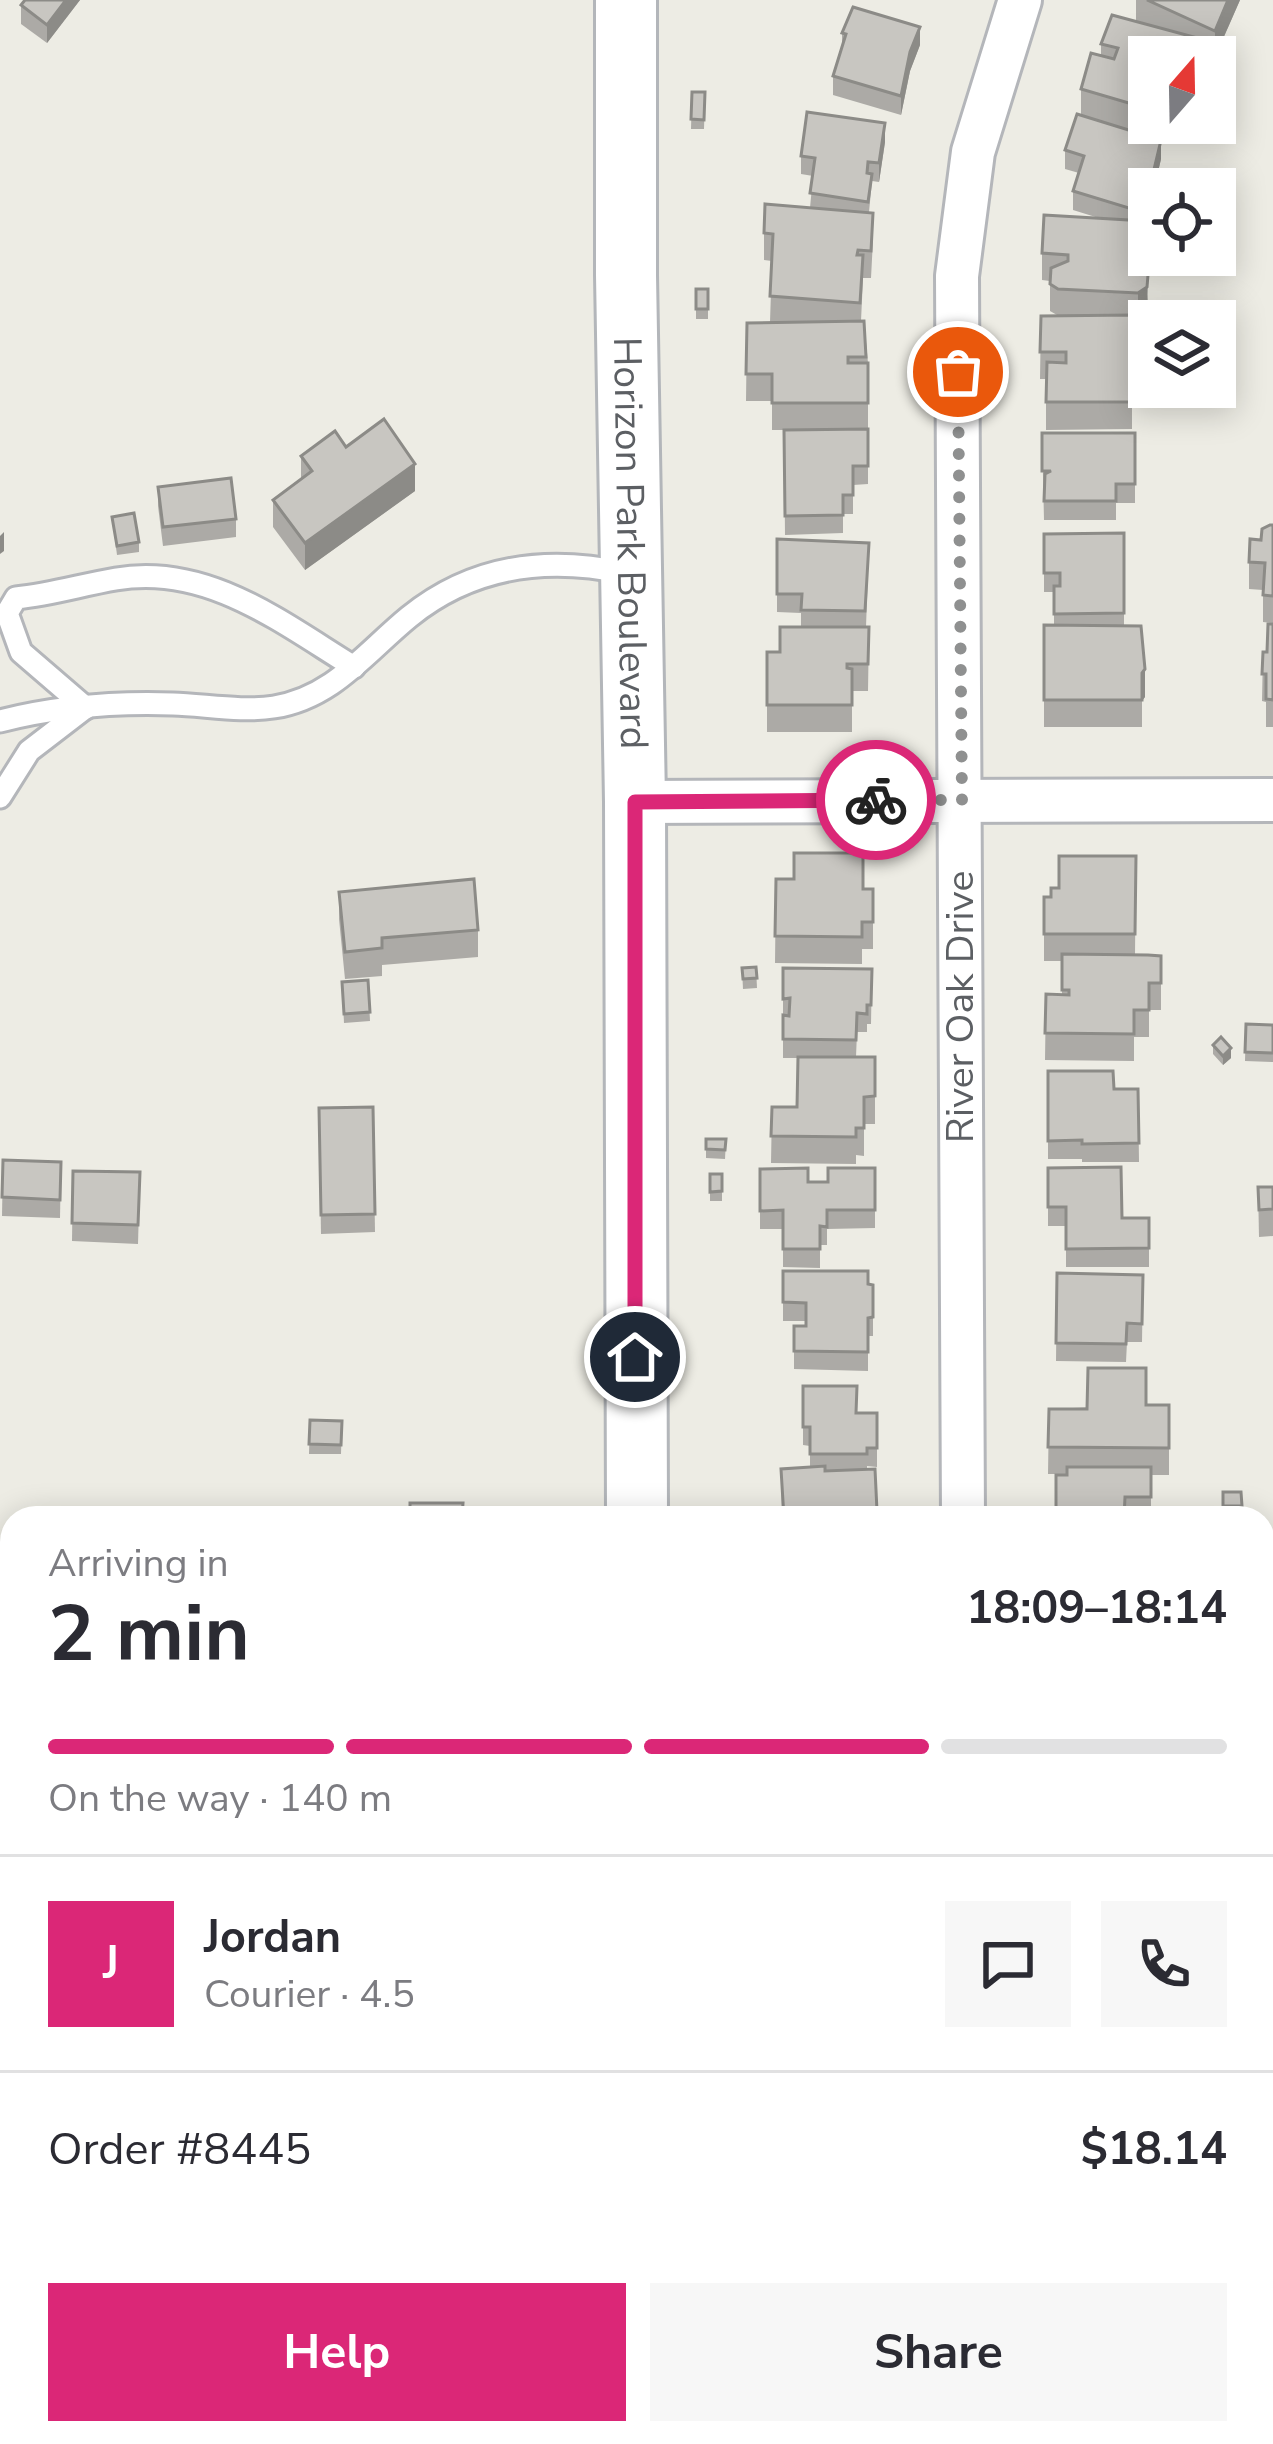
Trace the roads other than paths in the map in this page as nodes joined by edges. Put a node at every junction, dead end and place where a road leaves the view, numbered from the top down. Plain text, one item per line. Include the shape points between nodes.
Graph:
1 (626, 0) edge
2 (1020, 0) edge
3 (631, 574) junction
4 (355, 668) junction
5 (86, 708) junction
6 (0, 721) edge
7 (0, 797) edge
8 (962, 800) junction
9 (1273, 800) edge
10 (635, 802) junction
11 (637, 1506) edge
12 (962, 1506) edge

1 - 3 street, Horizon Park Boulevard
2 - 8 street, River Oak Drive via 974,152 957,277
3 - 4 lane via 549,564 496,571 451,587
3 - 10 street, Horizon Park Boulevard
4 - 5 lane via 325,691 273,708
4 - 5 lane via 238,596 183,579 119,578 16,598 7,613 21,652
5 - 6 lane
5 - 7 lane via 29,751
8 - 9 street
8 - 10 street
8 - 12 street, River Oak Drive
10 - 11 street, Horizon Park Boulevard

